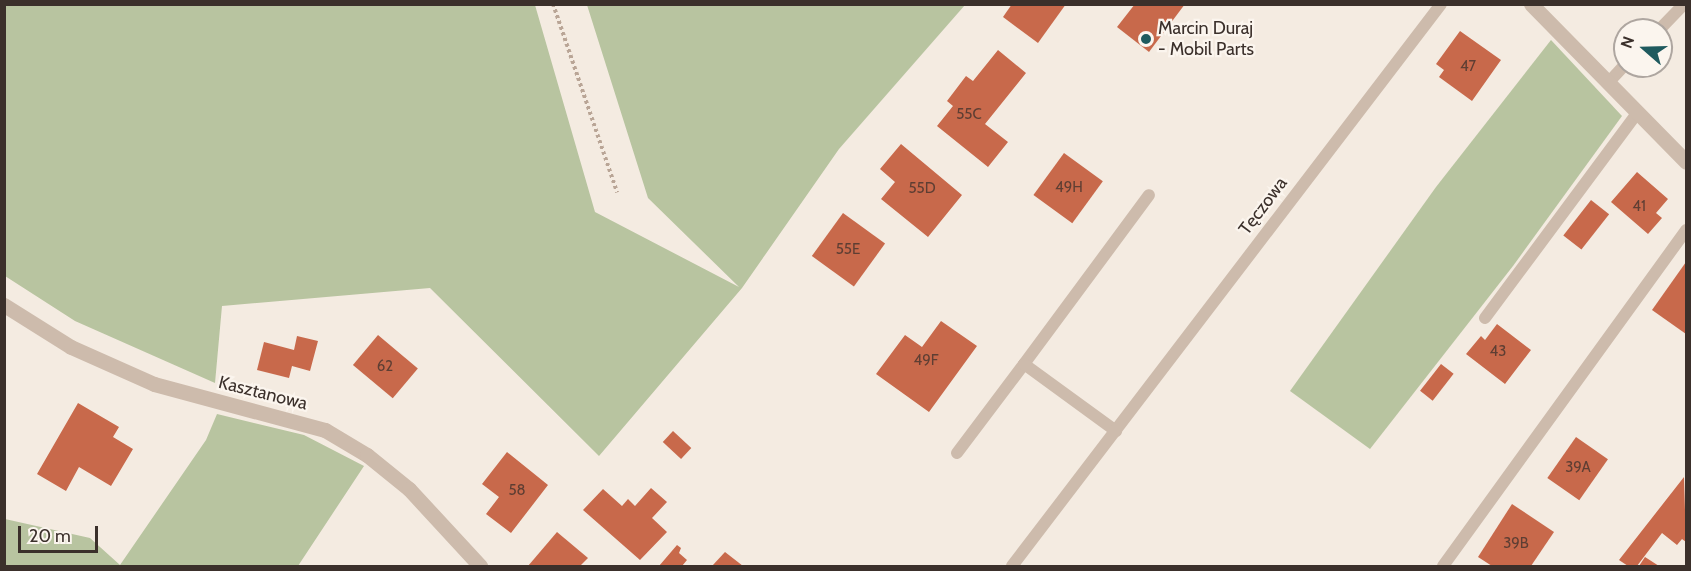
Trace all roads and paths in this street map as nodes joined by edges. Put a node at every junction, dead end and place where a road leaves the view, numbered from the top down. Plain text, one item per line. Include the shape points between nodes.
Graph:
1 (553, 4) edge
2 (1441, 4) edge
3 (1531, 4) edge
4 (1684, 4) edge
5 (1671, 18) edge
6 (1613, 78) edge
7 (1608, 83) junction
8 (1637, 113) junction
9 (1686, 162) edge
10 (617, 192) dead end
11 (1149, 195) dead end
12 (1686, 230) edge
13 (4, 304) edge
14 (1485, 318) dead end
15 (1024, 364) junction
16 (1116, 431) junction
17 (957, 453) dead end
18 (480, 567) edge
19 (1012, 567) edge
20 (1443, 567) edge

1 - 10 path
2 - 16 lane, Tęczowa
3 - 7 street
4 - 5 lane
6 - 7 lane
7 - 8 street
8 - 9 street
8 - 14 lane
11 - 15 lane
12 - 20 lane
13 - 18 street, Kasztanowa via 71,347 143,380 326,430 367,455 409,489
15 - 16 lane
15 - 17 lane
16 - 19 lane, Tęczowa

